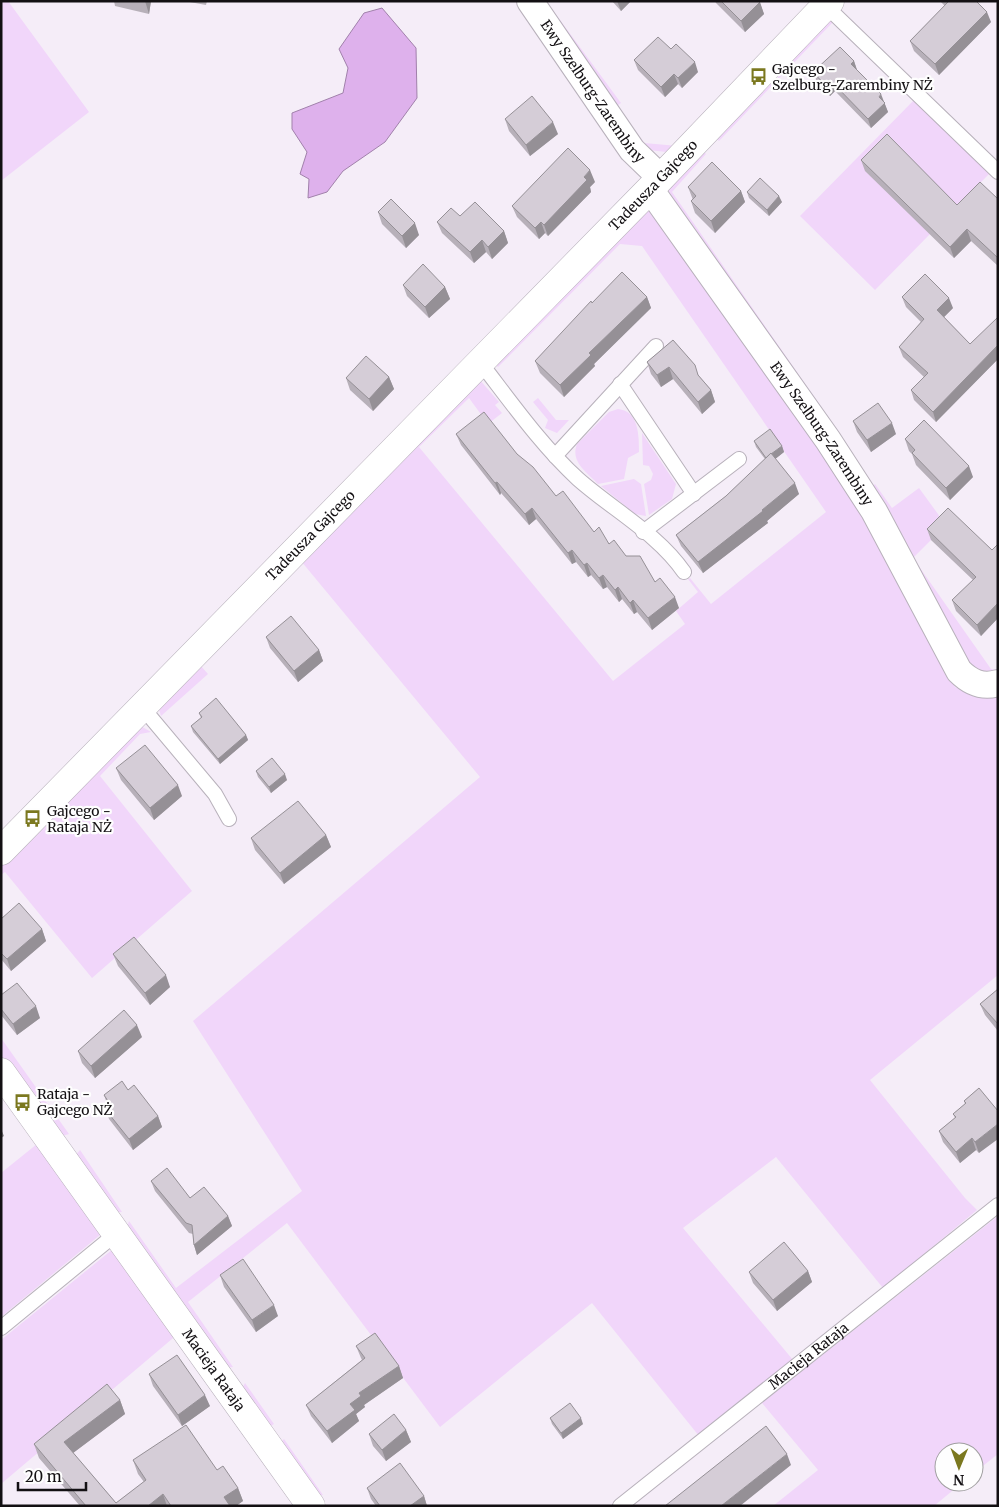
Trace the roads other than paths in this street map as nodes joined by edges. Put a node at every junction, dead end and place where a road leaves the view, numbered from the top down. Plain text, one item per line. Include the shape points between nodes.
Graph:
1 (530, 1) edge
2 (828, 3) edge
3 (998, 172) edge
4 (655, 184) junction
5 (656, 346) dead end
6 (480, 362) junction
7 (620, 384) junction
8 (555, 456) junction
9 (739, 459) dead end
10 (694, 494) junction
11 (643, 532) junction
12 (684, 572) dead end
13 (988, 684) edge
14 (142, 707) junction
15 (229, 819) dead end
16 (1, 851) edge
17 (1, 1072) edge
18 (998, 1205) edge
19 (117, 1233) junction
20 (1, 1328) edge
21 (311, 1506) edge
22 (620, 1506) edge

1 - 4 street, Ewy Szelburg-Zarembiny
2 - 3 lane, Tadeusza Gajcego
2 - 4 street, Tadeusza Gajcego
4 - 6 street, Tadeusza Gajcego
4 - 13 street, Ewy Szelburg-Zarembiny via 874,511 959,670 970,680
5 - 7 lane
6 - 8 lane
6 - 14 street, Tadeusza Gajcego
7 - 8 lane
7 - 10 lane
8 - 11 lane
9 - 10 lane
10 - 11 lane
11 - 12 lane via 668,552
14 - 15 lane via 215,794
14 - 16 street, Tadeusza Gajcego
17 - 19 street, Macieja Rataja
18 - 22 lane, Macieja Rataja
19 - 20 lane
19 - 21 street, Macieja Rataja

